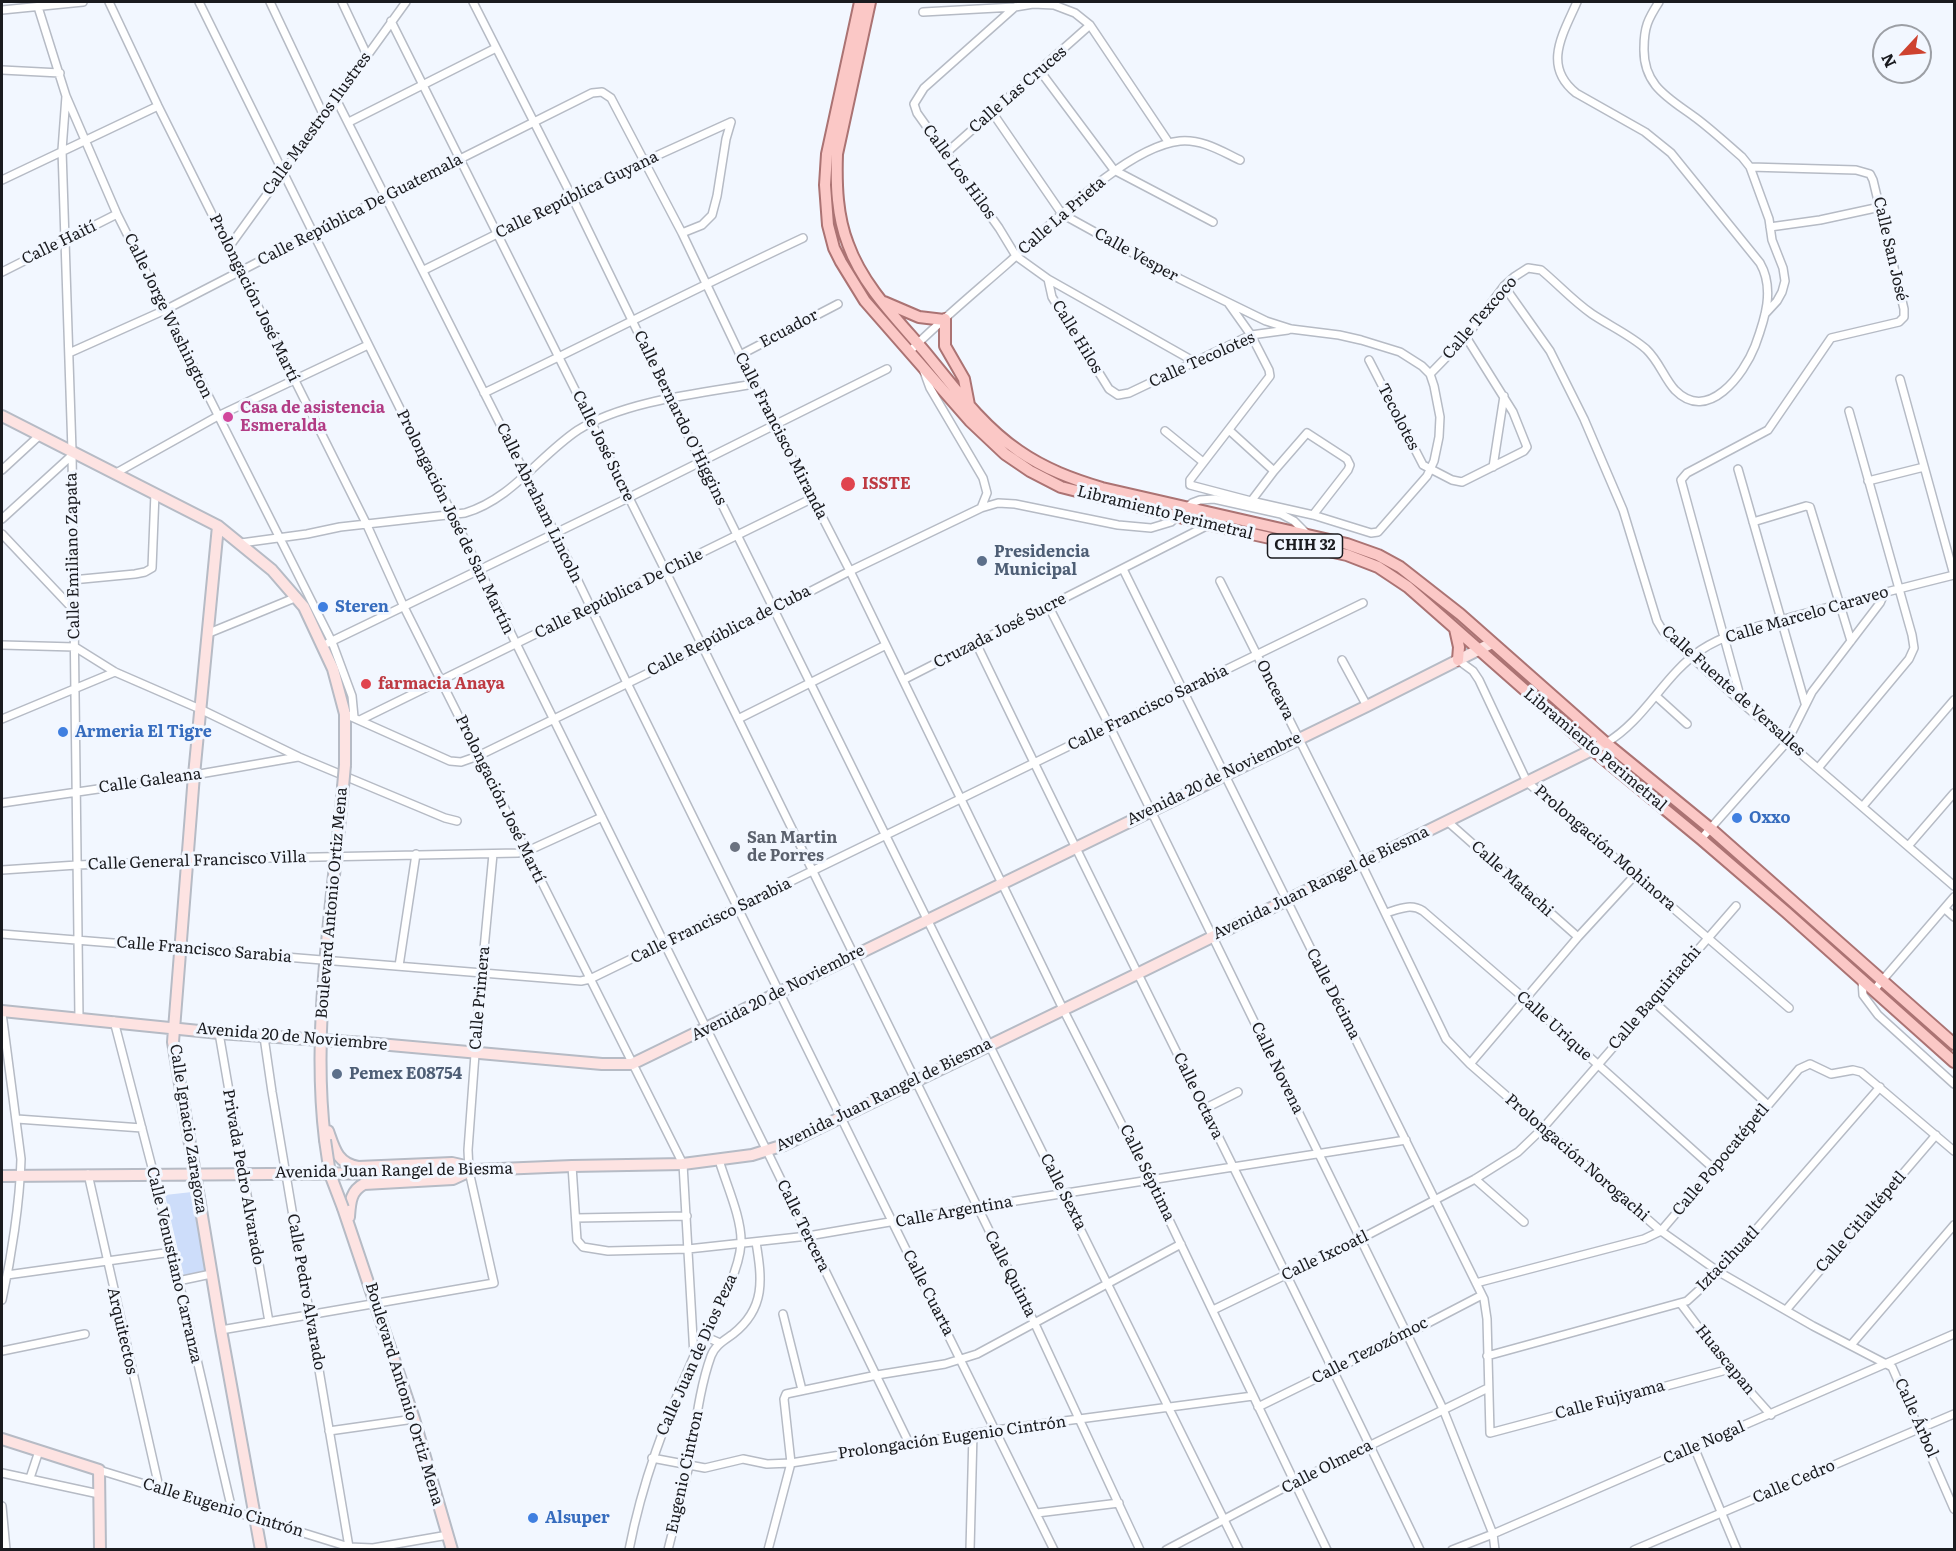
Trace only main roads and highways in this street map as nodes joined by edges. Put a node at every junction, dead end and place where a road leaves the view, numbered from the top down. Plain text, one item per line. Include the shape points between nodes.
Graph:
1 (860, 2) edge
2 (870, 2) edge
3 (881, 300) junction
4 (969, 405) junction
5 (1453, 626) junction
6 (1458, 660) road end
7 (1954, 1044) edge
8 (1954, 1062) edge

1 - 5 main road, Libramiento Perimetral / CHIH 32 via 827,154 825,185 834,248 865,301 988,439 1030,471 1083,494 1365,561 1405,585
2 - 3 main road, Libramiento Perimetral / CHIH 32 via 837,154 836,180 848,245
3 - 4 main road, Libramiento Perimetral / CHIH 32
3 - 4 main road via 919,317 944,319 945,346 964,379
4 - 7 main road, Libramiento Perimetral / CHIH 32 via 1002,439 1049,470 1102,488 1364,549 1400,567 1711,829
5 - 6 main road via 1459,640
5 - 8 main road, Libramiento Perimetral / CHIH 32

